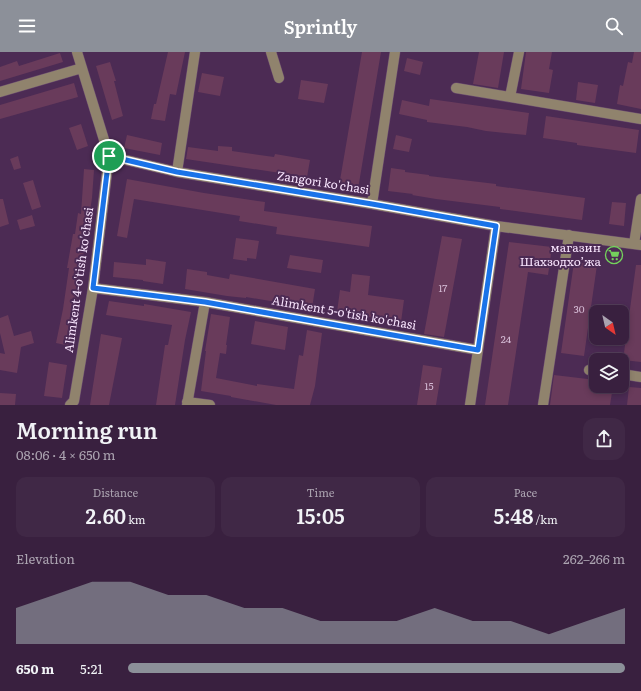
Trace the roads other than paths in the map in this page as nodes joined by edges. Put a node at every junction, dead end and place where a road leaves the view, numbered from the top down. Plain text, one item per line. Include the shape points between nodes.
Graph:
1 (77, 52) edge
2 (195, 52) edge
3 (271, 52) edge
4 (395, 52) edge
5 (519, 52) edge
6 (82, 68) junction
7 (279, 78) dead end
8 (456, 88) dead end
9 (0, 92) edge
10 (510, 97) junction
11 (641, 119) edge
12 (109, 156) junction
13 (177, 172) junction
14 (641, 199) edge
15 (372, 204) junction
16 (496, 226) junction
17 (569, 235) junction
18 (637, 244) edge
19 (93, 288) junction
20 (205, 302) junction
21 (478, 350) junction
22 (629, 375) edge
23 (641, 377) edge
24 (187, 403) edge
25 (70, 405) edge
26 (210, 405) edge
27 (470, 405) edge
28 (543, 405) edge

1 - 6 street
2 - 13 street
3 - 7 street
4 - 15 street
5 - 10 street
6 - 9 street
6 - 12 street
8 - 10 street
10 - 11 street
12 - 13 street, Zangori ko'chasi
12 - 19 street, Alimkent 4-o'tish ko'chasi
13 - 15 street, Zangori ko'chasi
14 - 18 street
15 - 16 street, Zangori ko'chasi
16 - 17 street, Zangori ko'chasi
16 - 21 street
17 - 18 street, Zangori ko'chasi
17 - 28 street
19 - 20 street, Alimkent 5-o'tish ko'chasi
19 - 25 street, Alimkent 4-o'tish ko'chasi via 74,401
20 - 21 street, Alimkent 5-o'tish ko'chasi
20 - 24 street
21 - 27 street
22 - 23 street
24 - 26 street

